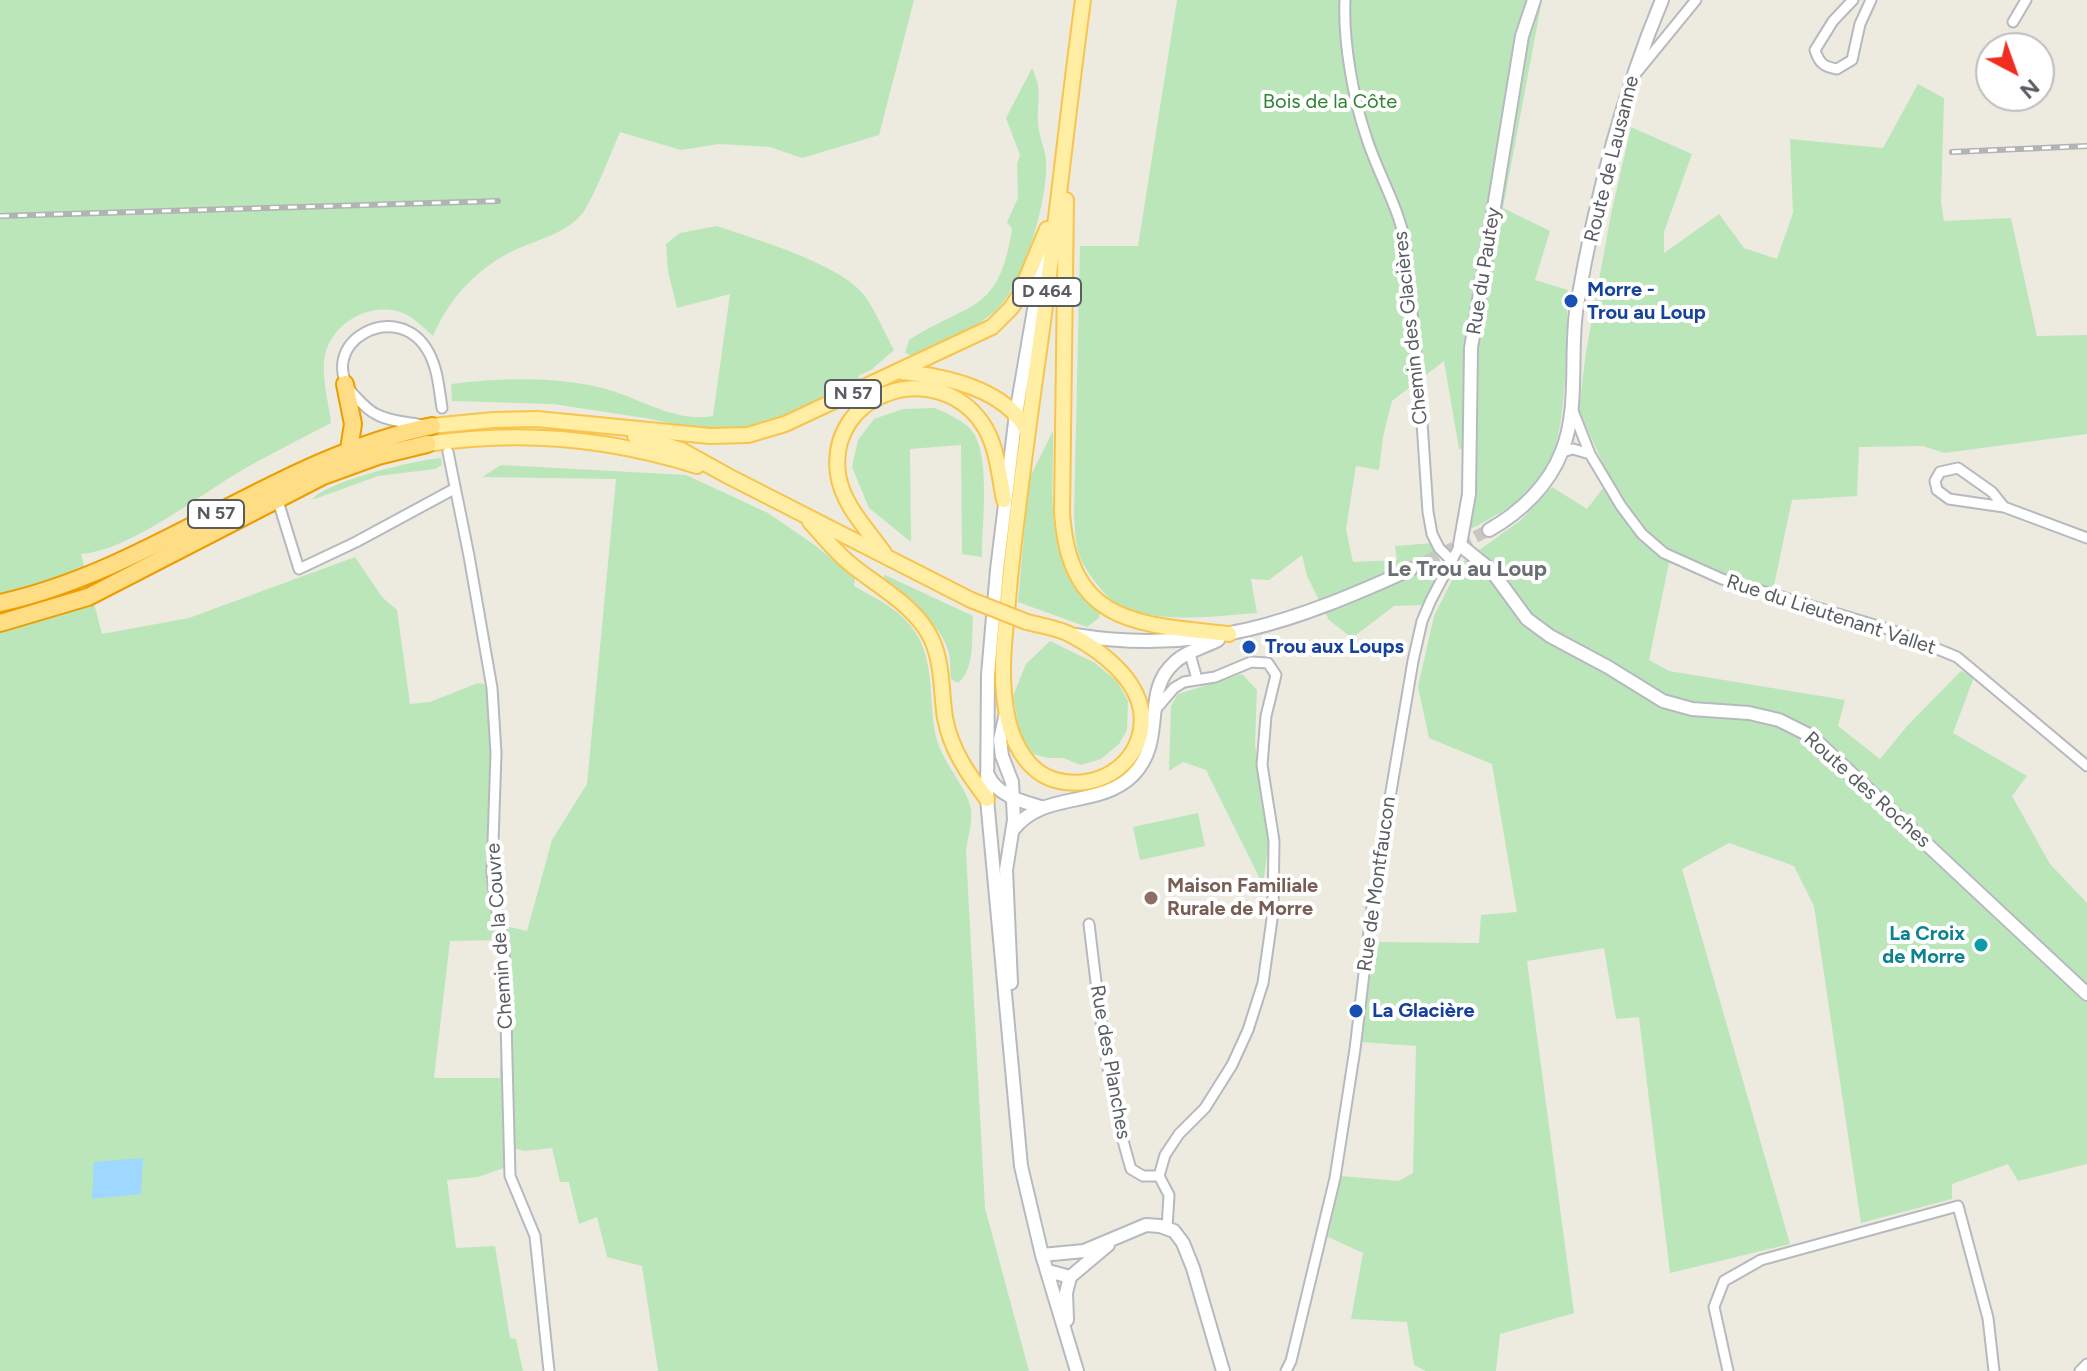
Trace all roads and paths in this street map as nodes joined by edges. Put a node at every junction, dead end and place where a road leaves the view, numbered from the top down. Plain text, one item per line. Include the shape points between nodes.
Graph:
1 (1083, 0) edge
2 (1345, 0) edge
3 (1534, 0) edge
4 (1662, 0) edge
5 (1696, 0) edge
6 (1853, 0) edge
7 (1871, 0) edge
8 (2026, 0) edge
9 (2013, 22) dead end
10 (1631, 78) junction
11 (1070, 96) junction
12 (1065, 153) junction
13 (1046, 237) junction
14 (901, 372) junction
15 (345, 384) junction
16 (1571, 407) junction
17 (442, 408) dead end
18 (1016, 414) junction
19 (432, 426) junction
20 (600, 426) junction
21 (1027, 431) junction
22 (427, 444) joint
23 (349, 449) junction
24 (448, 452) dead end
25 (1562, 452) junction
26 (1590, 454) junction
27 (728, 476) junction
28 (454, 489) junction
29 (277, 498) junction
30 (1004, 500) junction
31 (2004, 507) junction
32 (801, 513) junction
33 (1489, 530) tunnel mouth
34 (2087, 538) edge
35 (1460, 545) junction
36 (887, 557) junction
37 (1452, 561) junction
38 (1411, 569) tunnel mouth
39 (0, 603) edge
40 (0, 623) edge
41 (1072, 634) junction
42 (1229, 634) junction
43 (1190, 654) junction
44 (1197, 679) junction
45 (1156, 709) junction
46 (1006, 711) junction
47 (2087, 766) edge
48 (986, 772) junction
49 (1013, 798) junction
50 (987, 799) junction
51 (1041, 807) junction
52 (1013, 830) junction
53 (1089, 924) dead end
54 (2087, 994) edge
55 (1010, 1034) junction
56 (1159, 1176) junction
57 (1167, 1228) junction
58 (1114, 1240) junction
59 (1042, 1255) junction
60 (1048, 1271) junction
61 (1070, 1277) junction
62 (1068, 1339) junction
63 (2087, 1364) edge
64 (549, 1371) edge
65 (1077, 1371) edge
66 (1223, 1371) edge
67 (1286, 1371) edge
68 (1728, 1371) edge
69 (1994, 1371) edge
70 (2080, 1371) edge

1 - 11 main road, N 57
2 - 37 street, Chemin des Glacières via 1356,97 1405,242 1432,534
3 - 35 main road, Rue du Pautey via 1522,36 1471,348 1469,494
4 - 10 main road, Route de Lausanne
5 - 10 street
6 - 7 street via 1815,50 1826,67 1837,69 1852,60
8 - 9 street
10 - 16 main road, Route de Lausanne via 1577,303
11 - 12 main road, D 464
11 - 13 main road, N 57
12 - 21 main road, D 464
12 - 42 main road via 1062,513 1071,562 1093,595 1123,618
13 - 14 main road, N 57 via 1019,296 1002,318
13 - 18 main road, D 464
14 - 18 main road via 957,382
14 - 20 main road, N 57 via 748,435
15 - 17 street via 344,357 350,344 376,327 403,329 429,353
15 - 19 street via 377,415
15 - 23 highway via 353,424
16 - 25 main road, Route de Lausanne
16 - 26 street, Rue du Lieutenant Vallet
18 - 21 main road
18 - 30 main road, D 464
19 - 20 main road, N 57 via 516,419
19 - 23 highway, N 57
20 - 27 main road, N 57 via 681,450
21 - 46 main road, D 464 via 1004,650
22 - 27 main road, N 57 via 515,435 579,440 646,451
22 - 29 highway, N 57 via 355,464
23 - 39 highway, N 57 via 107,568
24 - 28 street, Chemin de la Couvre
25 - 26 street
25 - 33 main road, Route de Lausanne via 1538,491
26 - 47 street, Rue du Lieutenant Vallet via 1632,523 1664,553 1722,579 1891,630 1957,657
27 - 32 main road, N 57
28 - 29 street via 299,569
28 - 64 street, Chemin de la Couvre via 494,711 492,872 504,944 510,1176 535,1236
29 - 40 highway, N 57 via 88,597
30 - 36 main road via 988,433 967,406 924,388 887,392 854,417 837,461 843,494
30 - 48 main road, D 464 via 989,656
31 - 31 street via 1958,468 1940,472 1935,481 1949,499
31 - 34 street
32 - 36 main road, N 57
32 - 50 main road via 926,629 938,658 951,742
35 - 37 street, Rue de Montfaucon
35 - 54 main road, Route des Roches via 1491,570 1527,619 1663,701 1779,720 1811,736
36 - 41 main road, N 57, bridge via 971,600
37 - 67 street, Rue de Montfaucon via 1422,621 1413,661 1373,898 1335,1178
38 - 42 main road via 1321,609
41 - 42 main road via 1139,641
41 - 46 main road via 1114,665 1136,695 1141,723 1127,761 1098,780 1053,780 1017,747
42 - 43 main road
43 - 44 street
43 - 45 main road via 1174,662 1161,680
44 - 45 street via 1174,688
44 - 56 street via 1256,661 1268,663 1276,675 1262,765 1274,841 1273,912 1263,983 1248,1030 1205,1108 1165,1155
45 - 51 main road via 1150,750 1126,782 1099,795
46 - 49 main road, D 464 via 1000,740
48 - 49 main road via 992,785
48 - 50 main road, D 464
49 - 51 main road
49 - 52 main road, D 464
50 - 55 main road, D 464
51 - 52 main road
52 - 55 main road, D 464 via 1006,870
53 - 56 street, Rue des Planches via 1121,1138 1131,1169
55 - 59 main road, D 464 via 1017,1140
56 - 57 street via 1169,1195
57 - 58 main road via 1146,1225
57 - 66 main road via 1183,1243
58 - 59 main road via 1084,1251
58 - 61 main road
59 - 60 main road, D 464
60 - 61 main road
60 - 62 main road, D 464
61 - 62 main road
62 - 65 main road, D 464
63 - 70 street
68 - 69 street via 1714,1307 1724,1281 1761,1260 1958,1206 1988,1318

